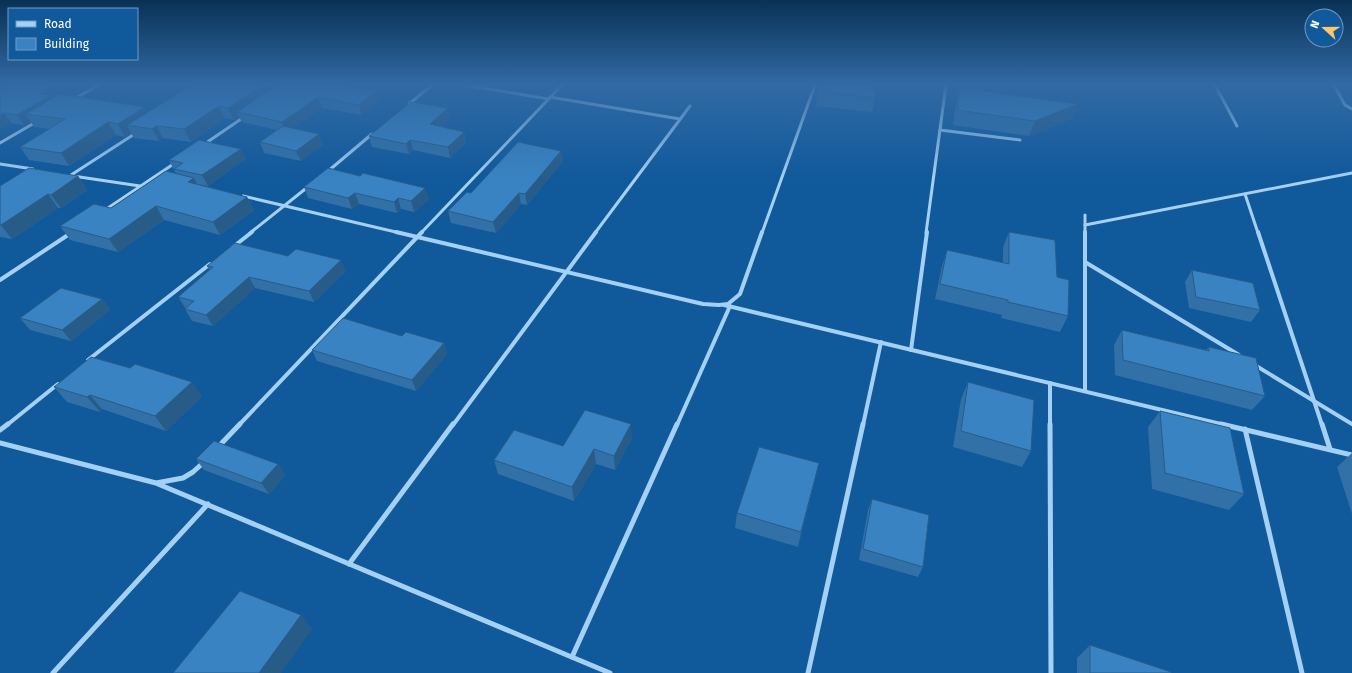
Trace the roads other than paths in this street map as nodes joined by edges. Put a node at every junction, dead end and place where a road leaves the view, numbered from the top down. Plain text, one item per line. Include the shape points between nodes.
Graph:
1 (244, 116) edge
2 (532, 116) edge
3 (664, 116) edge
4 (682, 116) edge
5 (804, 116) edge
6 (942, 116) edge
7 (1232, 116) edge
8 (680, 119) junction
9 (40, 120) edge
10 (1237, 126) dead end
11 (377, 130) edge
12 (940, 130) junction
13 (138, 132) edge
14 (1020, 140) dead end
15 (0, 143) edge
16 (201, 146) edge
17 (181, 159) edge
18 (0, 164) edge
19 (36, 170) edge
20 (1352, 173) edge
21 (64, 174) edge
22 (71, 175) junction
23 (155, 176) junction
24 (322, 176) edge
25 (162, 178) edge
26 (315, 181) edge
27 (140, 186) junction
28 (1245, 194) junction
29 (239, 196) edge
30 (285, 206) junction
31 (102, 212) edge
32 (1085, 215) dead end
33 (1085, 225) junction
34 (76, 229) edge
35 (418, 237) junction
36 (229, 250) edge
37 (217, 259) edge
38 (1085, 262) junction
39 (566, 272) junction
40 (0, 280) edge
41 (731, 305) junction
42 (881, 342) junction
43 (911, 350) junction
44 (1241, 357) edge
45 (1248, 361) edge
46 (87, 362) edge
47 (62, 381) edge
48 (1050, 383) junction
49 (1085, 391) junction
50 (1315, 402) junction
51 (1352, 424) edge
52 (1245, 429) junction
53 (0, 430) edge
54 (0, 443) edge
55 (1330, 449) junction
56 (214, 452) edge
57 (1352, 455) edge
58 (208, 458) edge
59 (156, 483) junction
60 (208, 504) junction
61 (349, 564) junction
62 (572, 657) junction
63 (54, 673) edge
64 (610, 673) edge
65 (808, 673) edge
66 (1051, 673) edge
67 (1302, 673) edge

1 - 16 street
2 - 35 street
3 - 8 street
4 - 8 street
5 - 41 street via 740,294
6 - 12 street
7 - 10 street
8 - 39 street
9 - 15 street
11 - 24 street
12 - 14 street
12 - 43 street
13 - 22 street
17 - 23 street
18 - 19 street
20 - 28 street
21 - 22 street
22 - 27 street
23 - 25 street
23 - 27 street
26 - 30 street
27 - 31 street
28 - 33 street
28 - 50 street
29 - 30 street
30 - 35 street
30 - 36 street
32 - 33 street
33 - 38 street
34 - 40 street
35 - 39 street
35 - 56 street
37 - 46 street
38 - 44 street
38 - 49 street
39 - 41 street via 703,304
39 - 61 street
41 - 42 street
41 - 62 street
42 - 43 street
42 - 65 street
43 - 48 street
45 - 50 street
47 - 53 street
48 - 49 street
48 - 66 street
49 - 52 street
50 - 51 street
50 - 55 street
52 - 55 street
52 - 67 street
54 - 59 street
55 - 57 street
58 - 59 street via 186,478
59 - 60 street
60 - 61 street
60 - 63 street
61 - 62 street
62 - 64 street

